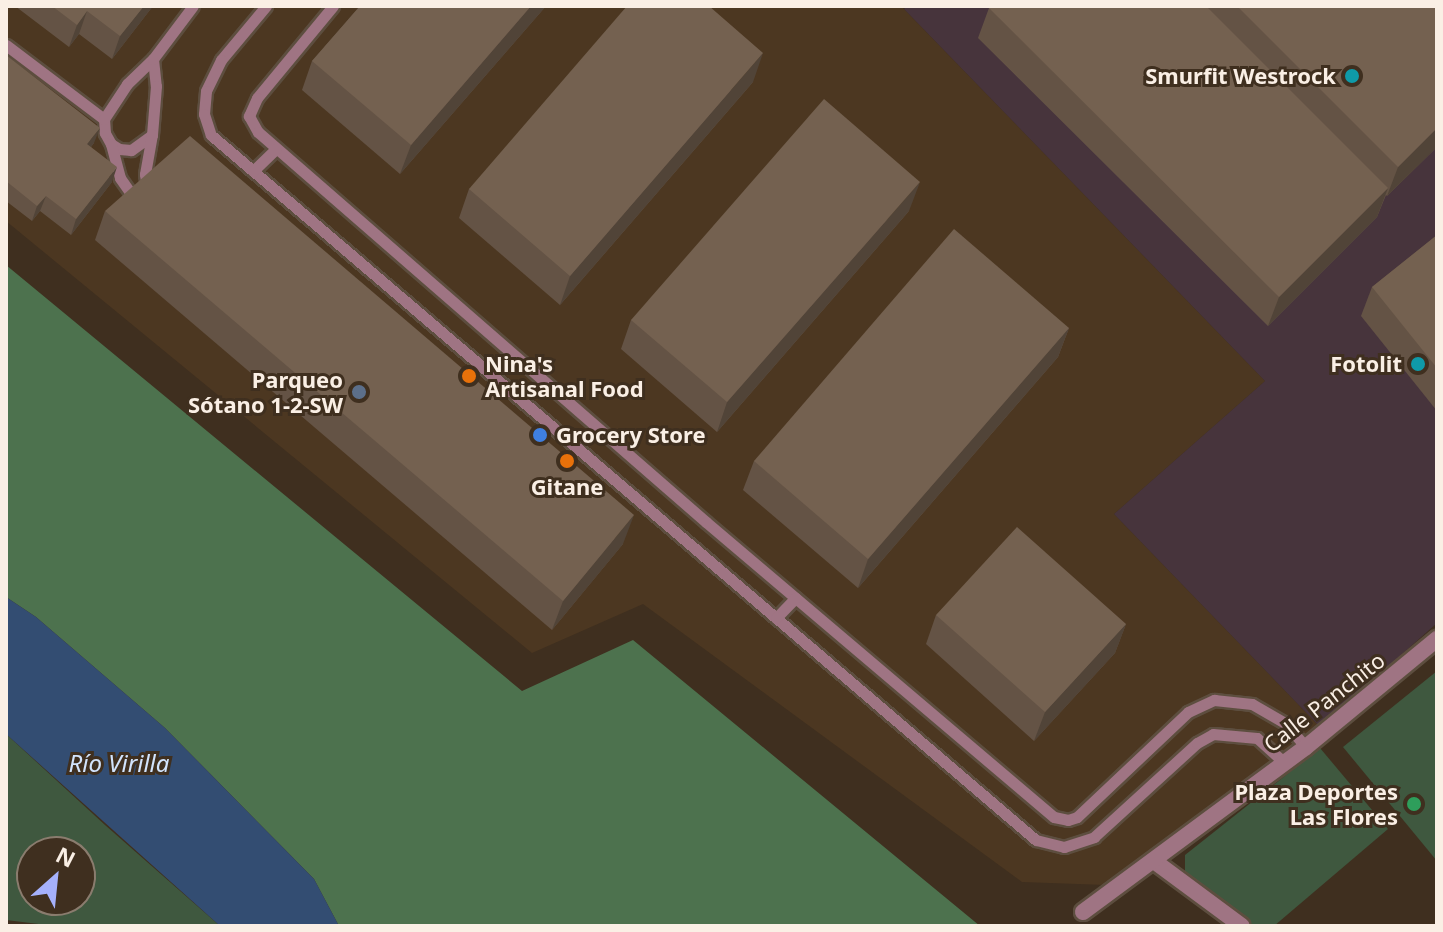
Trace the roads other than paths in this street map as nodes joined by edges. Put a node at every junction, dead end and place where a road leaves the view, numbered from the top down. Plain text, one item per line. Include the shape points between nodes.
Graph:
1 (193, 6) edge
2 (266, 6) edge
3 (333, 6) edge
4 (6, 45) edge
5 (153, 59) junction
6 (104, 119) junction
7 (152, 135) junction
8 (111, 144) junction
9 (276, 149) junction
10 (253, 171) junction
11 (147, 187) edge
12 (134, 198) edge
13 (795, 598) junction
14 (776, 618) junction
15 (1437, 639) edge
16 (1306, 747) junction
17 (1284, 762) junction
18 (1154, 861) junction
19 (1083, 912) dead end
20 (1242, 926) edge

1 - 5 lane
2 - 10 lane via 221,60 206,91 204,114 211,135
3 - 9 lane via 257,98 249,116
4 - 6 lane
5 - 6 lane via 127,84
5 - 7 lane
6 - 8 lane
7 - 8 lane via 131,150
7 - 11 lane
8 - 12 lane via 120,178
9 - 10 lane
9 - 13 lane
10 - 14 lane
13 - 14 lane
13 - 16 lane via 1060,819 1077,817 1188,712 1214,700 1252,704 1285,723
14 - 17 lane via 1036,840 1050,846 1094,837 1213,734 1257,738
15 - 16 street, Calle Panchito
16 - 17 street, Calle Panchito
17 - 18 street, Calle Panchito
18 - 19 street, Calle Panchito
18 - 20 street

